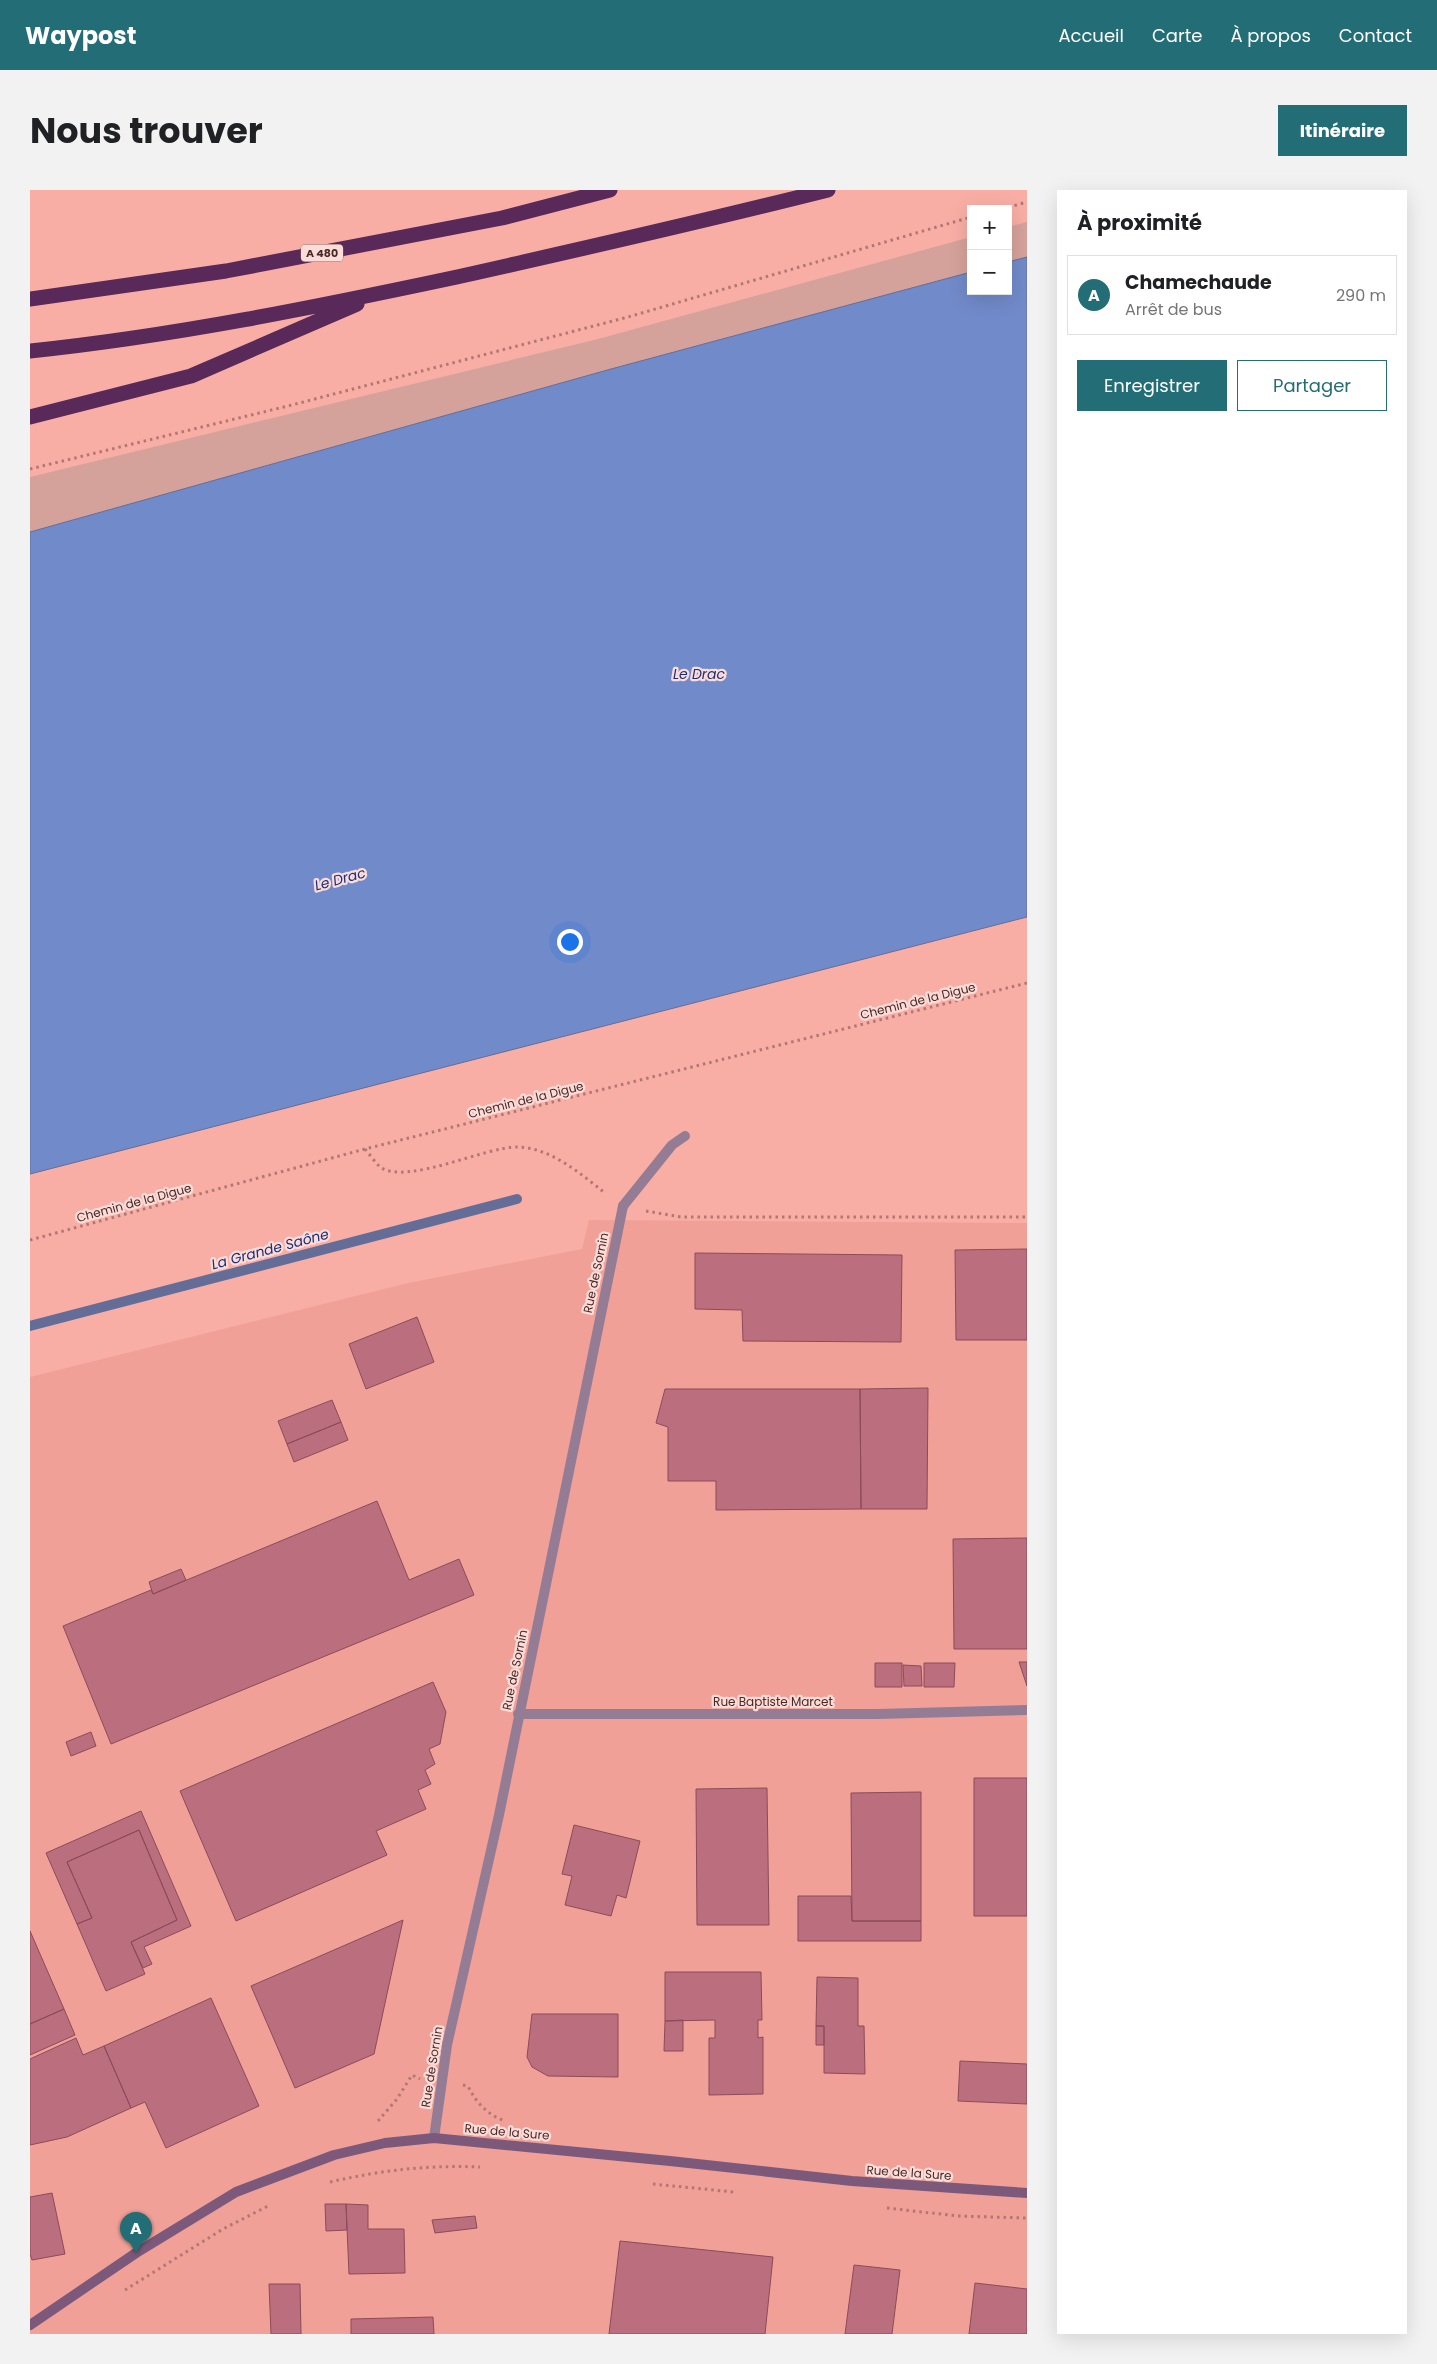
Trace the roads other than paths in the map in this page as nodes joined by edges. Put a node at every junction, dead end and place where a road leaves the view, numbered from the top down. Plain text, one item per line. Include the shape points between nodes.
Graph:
1 (610, 190) edge
2 (828, 190) edge
3 (383, 293) junction
4 (30, 299) edge
5 (30, 351) edge
6 (30, 416) edge
7 (685, 1136) dead end
8 (1027, 1710) edge
9 (518, 1714) junction
10 (434, 2138) junction
11 (1027, 2193) edge
12 (30, 2325) edge

1 - 4 highway, A 480 via 502,218 226,271
2 - 3 highway via 663,232
3 - 5 highway via 152,335
3 - 6 highway via 191,376
7 - 9 street, Rue de Sornin via 672,1145 623,1206
8 - 9 street, Rue Baptiste Marcet via 868,1714
9 - 10 street, Rue de Sornin via 499,1815 447,2045
10 - 11 street, Rue de la Sure via 852,2182
10 - 12 street, Rue de la Sure via 385,2143 334,2154 236,2192 136,2253

